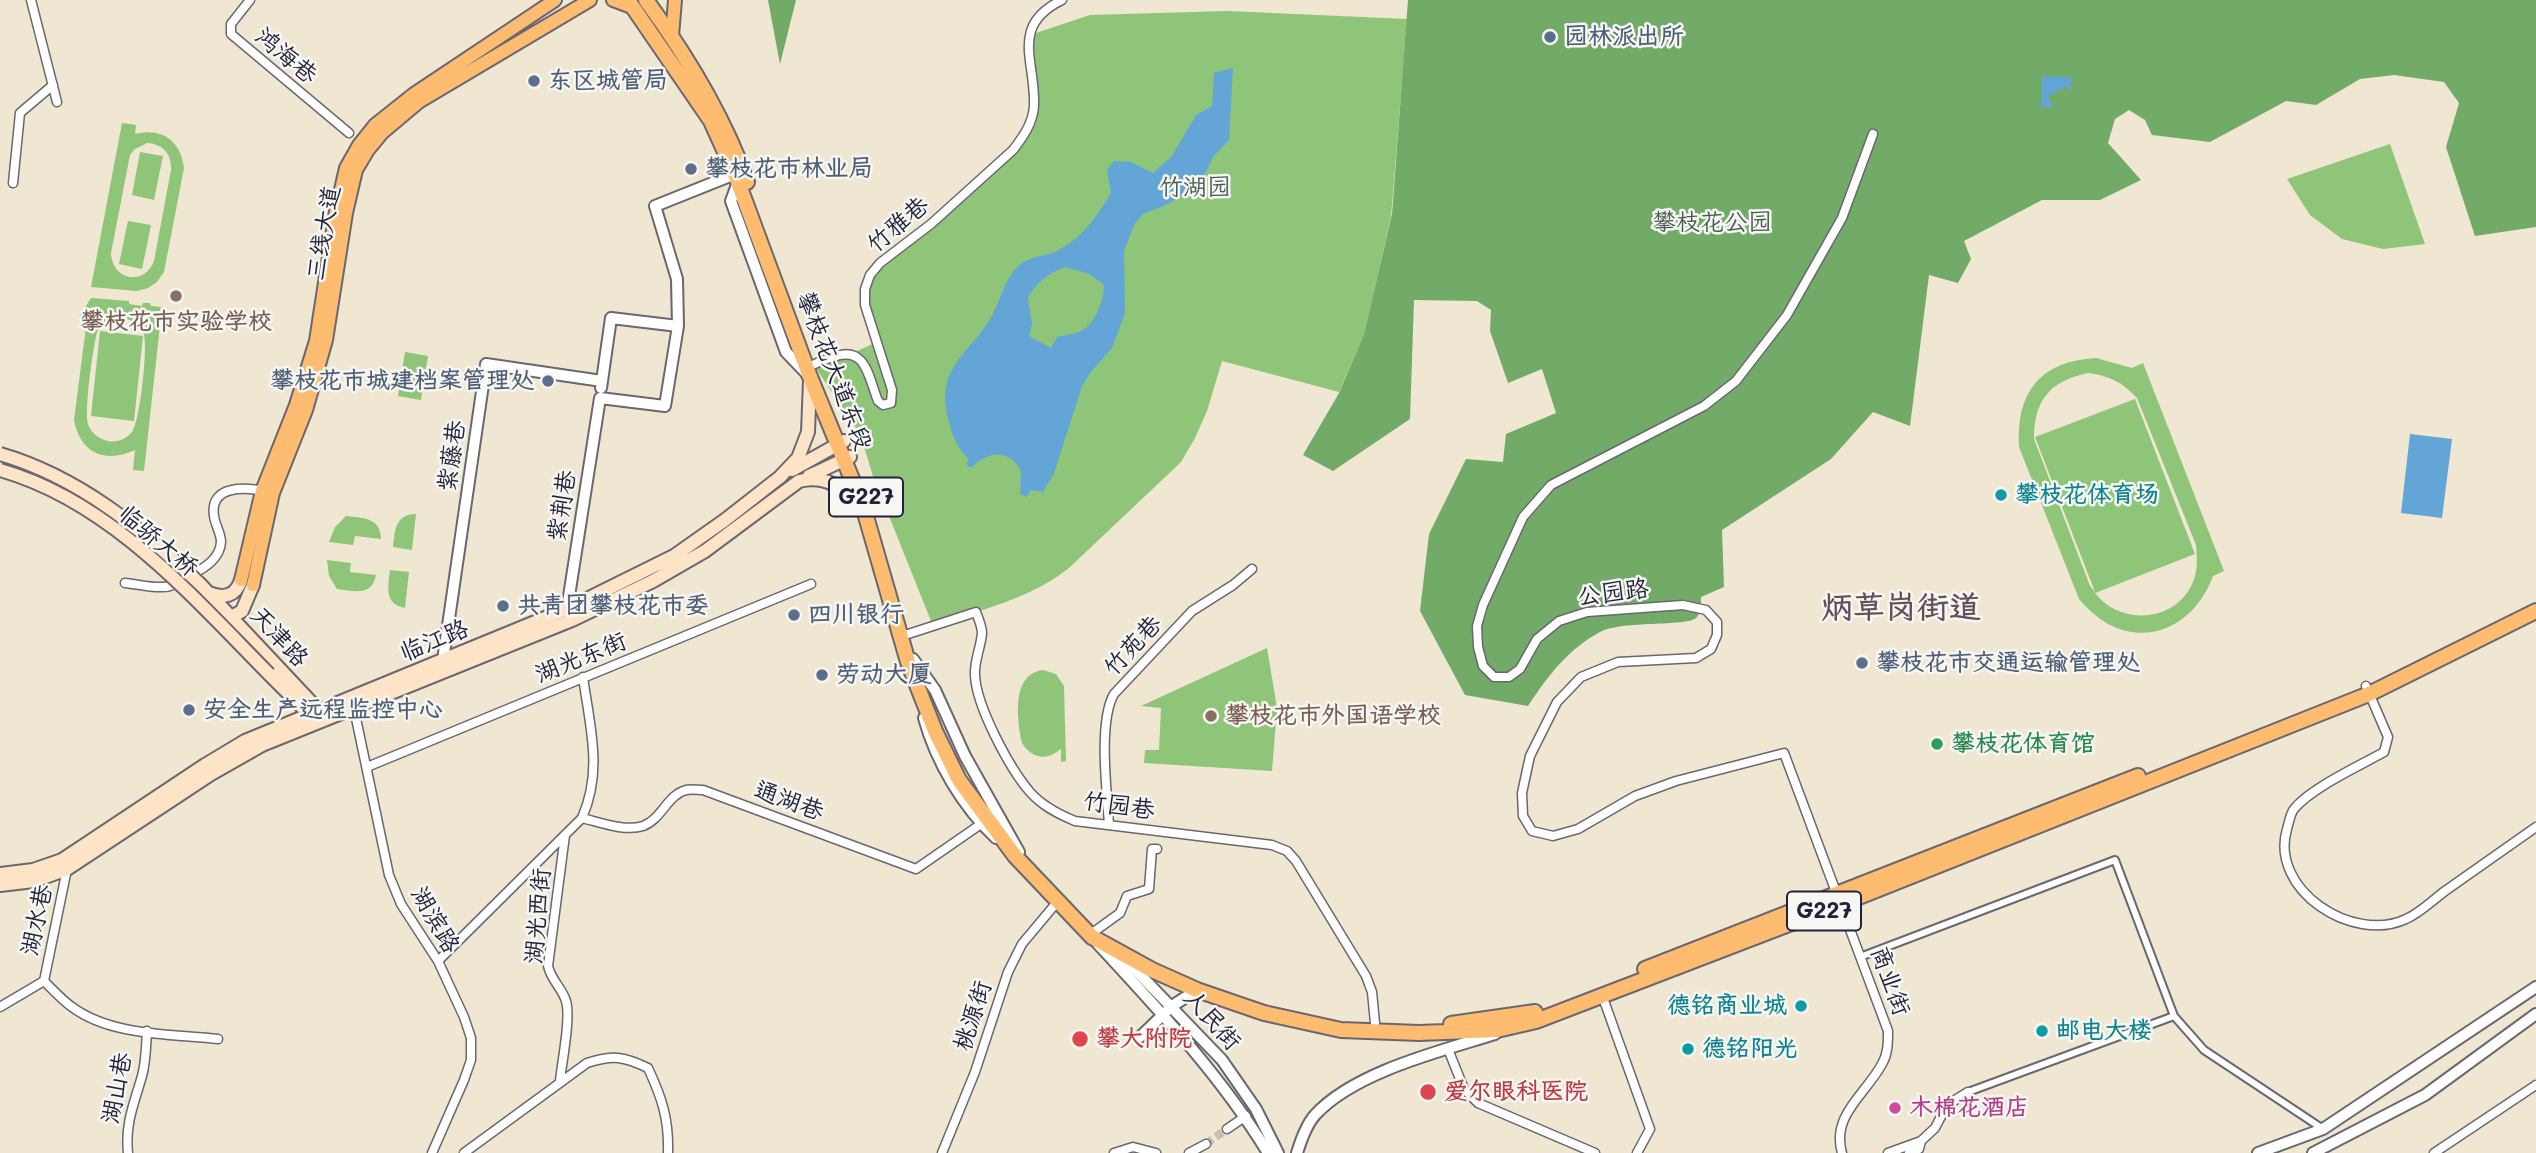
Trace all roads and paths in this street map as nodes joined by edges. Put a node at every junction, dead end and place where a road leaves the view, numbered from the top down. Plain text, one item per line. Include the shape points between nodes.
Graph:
1 (30, 0) edge
2 (250, 0) edge
3 (555, 0) edge
4 (590, 0) edge
5 (613, 0) edge
6 (675, 0) edge
7 (1062, 0) edge
8 (636, 3) edge
9 (672, 36) junction
10 (491, 50) junction
11 (53, 85) junction
12 (57, 102) dead end
13 (349, 133) dead end
14 (1873, 134) dead end
15 (736, 178) junction
16 (13, 183) dead end
17 (678, 326) junction
18 (810, 370) junction
19 (602, 381) junction
20 (600, 398) junction
21 (841, 443) junction
22 (0, 454) edge
23 (847, 458) junction
24 (0, 470) edge
25 (780, 477) junction
26 (799, 481) junction
27 (268, 492) junction
28 (863, 506) junction
29 (1252, 569) dead end
30 (247, 582) junction
31 (125, 583) dead end
32 (811, 584) dead end
33 (205, 588) junction
34 (2536, 601) edge
35 (2536, 611) edge
36 (570, 614) junction
37 (222, 617) junction
38 (905, 635) junction
39 (257, 644) junction
40 (911, 661) junction
41 (445, 665) junction
42 (583, 677) junction
43 (2367, 690) junction
44 (352, 703) junction
45 (318, 717) junction
46 (367, 767) junction
47 (582, 818) junction
48 (981, 824) junction
49 (1108, 825) junction
50 (2536, 827) edge
51 (565, 835) junction
52 (1157, 849) dead end
53 (1017, 854) junction
54 (65, 865) junction
55 (0, 874) edge
56 (0, 885) edge
57 (1839, 899) junction
58 (1058, 901) junction
59 (1093, 934) junction
60 (1113, 948) junction
61 (1860, 957) junction
62 (439, 961) junction
63 (44, 981) junction
64 (2536, 987) edge
65 (1197, 990) junction
66 (1225, 992) junction
67 (1602, 995) junction
68 (1172, 1006) junction
69 (0, 1007) edge
70 (2536, 1014) edge
71 (1163, 1015) junction
72 (2174, 1017) junction
73 (1536, 1021) junction
74 (1375, 1023) junction
75 (147, 1031) junction
76 (1140, 1037) dead end
77 (218, 1039) dead end
78 (1448, 1049) junction
79 (560, 1081) junction
80 (2536, 1085) edge
81 (1968, 1092) joint
82 (1246, 1116) junction
83 (1227, 1129) tunnel mouth
84 (2323, 1129) junction
85 (1921, 1141) junction
86 (1206, 1144) tunnel mouth
87 (128, 1153) edge
88 (432, 1153) edge
89 (464, 1153) edge
90 (668, 1153) edge
91 (942, 1153) edge
92 (1114, 1153) edge
93 (1156, 1153) edge
94 (1189, 1153) edge
95 (1268, 1153) edge
96 (1278, 1153) edge
97 (1297, 1153) edge
98 (1595, 1153) edge
99 (1637, 1153) edge
100 (1842, 1153) edge
101 (1888, 1153) edge
102 (1909, 1153) edge
103 (2258, 1153) edge
104 (2313, 1153) edge
105 (2434, 1153) edge

1 - 11 street
2 - 13 street, 鸿海巷 via 231,24 231,34
3 - 10 main road, 三线大道
4 - 10 main road, 三线大道
5 - 8 main road
6 - 9 main road
7 - 18 street, 竹雅巷 via 1035,19 1029,52 1034,107 1023,138 870,275 865,305 892,390 891,403 878,401 853,353
8 - 9 highway, 攀枝花大道东段 / G227
8 - 15 highway, 攀枝花大道东段 / G227 via 711,121
9 - 18 highway, 攀枝花大道东段 / G227 via 741,163
10 - 27 main road, 三线大道 via 382,133 356,170 334,258 326,340 316,377
11 - 12 street
11 - 16 street via 20,113
14 - 57 street, 公园路 via 1842,218 1787,315 1737,381 1704,406 1551,485 1523,517 1477,626 1483,666 1494,677 1508,677 1520,668 1537,639 1559,621 1587,611 1683,605 1706,610 1717,622 1712,649 1696,658 1618,662 1581,677 1557,702 1530,756 1522,793 1523,816 1532,831 1553,836 1578,830 1635,796 1784,753
15 - 17 street via 655,206 677,279
15 - 18 highway, 攀枝花大道东段 / G227
17 - 19 street, 紫荆巷 via 611,318
17 - 20 street via 665,406
18 - 21 highway, 攀枝花大道东段 / G227
18 - 25 main road, 临江路 via 810,418 804,445
19 - 20 street, 紫荆巷
19 - 41 street, 紫藤巷 via 486,364
20 - 36 street, 紫荆巷
21 - 23 highway, 攀枝花大道东段 / G227
21 - 25 main road
22 - 33 main road, 临骄大桥, bridge via 48,472 113,510
23 - 26 main road, 临江路
23 - 28 highway, 攀枝花大道东段 / G227
23 - 38 highway, 攀枝花大道东段 / G227 via 869,504
24 - 37 main road, 临骄大桥, bridge via 42,486 105,522
25 - 36 main road, 临江路 via 674,556
26 - 28 main road via 832,482
26 - 36 main road, 临江路 via 680,567
27 - 30 main road, 三线大道
27 - 31 street via 236,488 216,501 213,511 221,543 210,564 163,587
28 - 38 highway, 攀枝花大道东段 / G227
29 - 49 street, 竹苑巷 via 1192,611 1108,705
30 - 33 main road via 221,597
30 - 37 main road via 245,605
30 - 39 main road via 248,624
32 - 42 street, 湖光东街
33 - 37 main road, 天津路
34 - 43 highway, G227
35 - 43 highway, G227
36 - 41 main road, 临江路
37 - 39 main road, 天津路
37 - 45 main road, 临骄大桥, bridge via 269,674
38 - 40 highway, 攀枝花大道东段 / G227
38 - 49 street, 竹园巷 via 976,612 982,631 976,690 1012,765 1030,792 1051,810 1075,821
39 - 45 main road, 天津路
40 - 48 street, G227 via 928,733 952,782
40 - 53 highway, 攀枝花大道东段 / G227 via 964,777
41 - 44 main road, 临江路
42 - 46 street, 湖光东街
42 - 47 street via 594,777
43 - 50 street via 2388,737 2384,752 2293,810 2285,836 2287,862 2300,887 2320,908 2348,922 2379,925 2405,920
43 - 57 highway, G227
44 - 45 main road, 临江路
44 - 46 street, 湖滨路
45 - 54 main road, 临江路 via 233,761
46 - 62 street, 湖滨路 via 389,875 401,904
47 - 48 street, 通湖巷 via 642,826 657,817 672,798 686,790 703,790 916,869
47 - 51 street
48 - 53 street, G227
49 - 74 street, 竹园巷 via 1272,845 1287,851 1366,976
51 - 62 street
51 - 79 street, 湖光西街 via 548,966 567,1002
52 - 59 street via 1152,849 1149,889 1127,896 1120,913
53 - 58 highway, 攀枝花大道东段 / G227
53 - 59 highway, 攀枝花大道东段 / G227
54 - 55 main road, 临江路
54 - 56 main road, 临江路 via 34,881
54 - 63 street, 湖水巷
57 - 61 street, 商业街
57 - 67 highway, G227
57 - 74 highway, G227 via 1532,1013 1457,1024
58 - 59 highway, 攀枝花大道东段 / G227
58 - 91 street, 桃源街 via 1023,944 1008,972
59 - 60 highway, G227
59 - 66 highway, G227
59 - 71 street, 人民街
60 - 65 highway, G227
60 - 68 street, 人民街
61 - 72 street via 2115,860
61 - 100 street, 商业街 via 1888,1031 1888,1048 1883,1064 1846,1113 1840,1127
62 - 88 street, 湖滨路 via 471,1038 471,1060
63 - 69 street, 湖水巷
63 - 75 street, 湖山巷 via 72,1008 120,1027
64 - 84 street
65 - 66 street
65 - 68 street
65 - 73 highway, G227 via 1264,1013 1341,1030 1471,1032
66 - 74 highway, G227 via 1304,1014
67 - 73 highway, G227
67 - 99 street via 1650,1129
68 - 71 street
68 - 96 street, 人民街 via 1222,1060 1256,1109
70 - 104 street via 2425,1095
71 - 76 street
71 - 82 street, 人民街
72 - 81 street
72 - 84 street via 2204,1050
73 - 78 street
75 - 77 street, 湖山巷
75 - 87 street, 湖山巷 via 142,1074 131,1109
78 - 97 street via 1360,1083 1327,1103 1305,1130
78 - 98 street via 1464,1089 1478,1103
79 - 89 street
79 - 90 street via 587,1063 605,1058 626,1058 648,1068 662,1099
80 - 105 street
81 - 85 street via 1947,1105 1935,1128
82 - 83 street
82 - 95 street, 人民街
84 - 103 street
85 - 101 street
85 - 102 street via 1919,1149
86 - 94 street
92 - 93 street via 1133,1147

